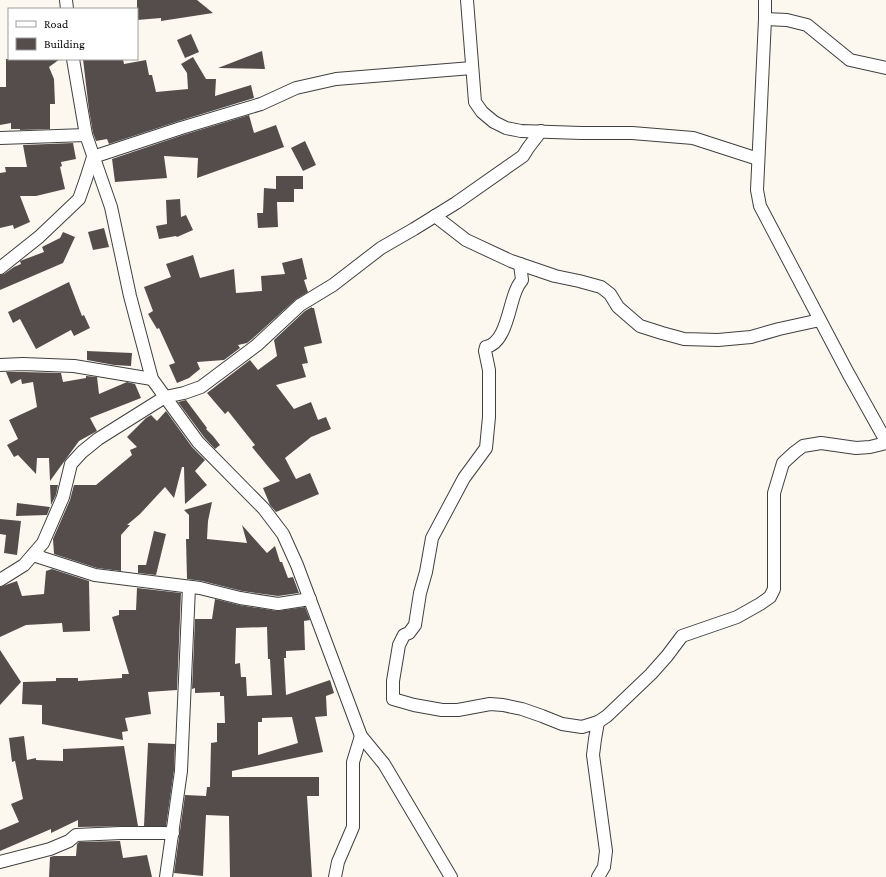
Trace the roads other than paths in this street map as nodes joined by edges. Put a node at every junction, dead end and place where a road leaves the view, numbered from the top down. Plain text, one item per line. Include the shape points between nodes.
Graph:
1 (467, 0) edge
2 (765, 0) edge
3 (765, 19) junction
4 (73, 60) edge
5 (472, 68) junction
6 (886, 68) edge
7 (541, 131) junction
8 (86, 135) junction
9 (0, 138) edge
10 (93, 157) junction
11 (758, 159) junction
12 (435, 216) junction
13 (520, 264) junction
14 (0, 268) edge
15 (820, 320) junction
16 (0, 365) edge
17 (152, 379) junction
18 (165, 397) junction
19 (886, 442) edge
20 (33, 554) junction
21 (0, 580) edge
22 (189, 587) junction
23 (310, 599) junction
24 (598, 722) junction
25 (361, 736) junction
26 (173, 833) junction
27 (0, 862) edge
28 (166, 877) edge
29 (335, 877) edge
30 (451, 877) edge
31 (598, 877) edge

1 - 5 street
2 - 3 street
3 - 6 street via 787,20 807,25 850,60
3 - 11 street
4 - 8 street
5 - 7 street via 475,102 482,112 506,128
5 - 10 street via 336,79 296,88 261,104
7 - 11 street via 632,133 693,138
7 - 12 street via 523,156
8 - 9 street
8 - 10 street
10 - 14 street via 79,198 39,237
10 - 17 street via 111,207 130,296
11 - 15 street via 757,190 760,206
12 - 13 street via 466,240
12 - 18 street via 381,248 333,286 300,305 257,345 200,387
13 - 15 street via 601,287 610,294 618,307 640,326 684,339 718,340 751,337 779,328
13 - 24 street via 522,280 516,289 507,320 498,339 486,347 485,351 489,370 486,448 464,478 432,538 415,625 399,645 393,699 442,710 490,704 503,705 522,709 562,724 582,727
15 - 19 street
16 - 17 street via 74,366
17 - 18 street
18 - 20 street via 98,439 71,464 63,497 43,543
18 - 23 street via 198,442 264,509 283,534
19 - 24 street via 856,448 821,443 803,446 782,463 774,492 774,589 770,596 736,617 682,636 651,674
20 - 21 street via 24,565
20 - 22 street via 95,575
22 - 23 street via 278,604
22 - 26 street via 182,771
23 - 25 street
24 - 31 street via 593,755 606,851 604,867
25 - 29 street via 353,762 353,827 338,862
25 - 30 street via 384,764
26 - 27 street via 76,835 50,849
26 - 28 street

